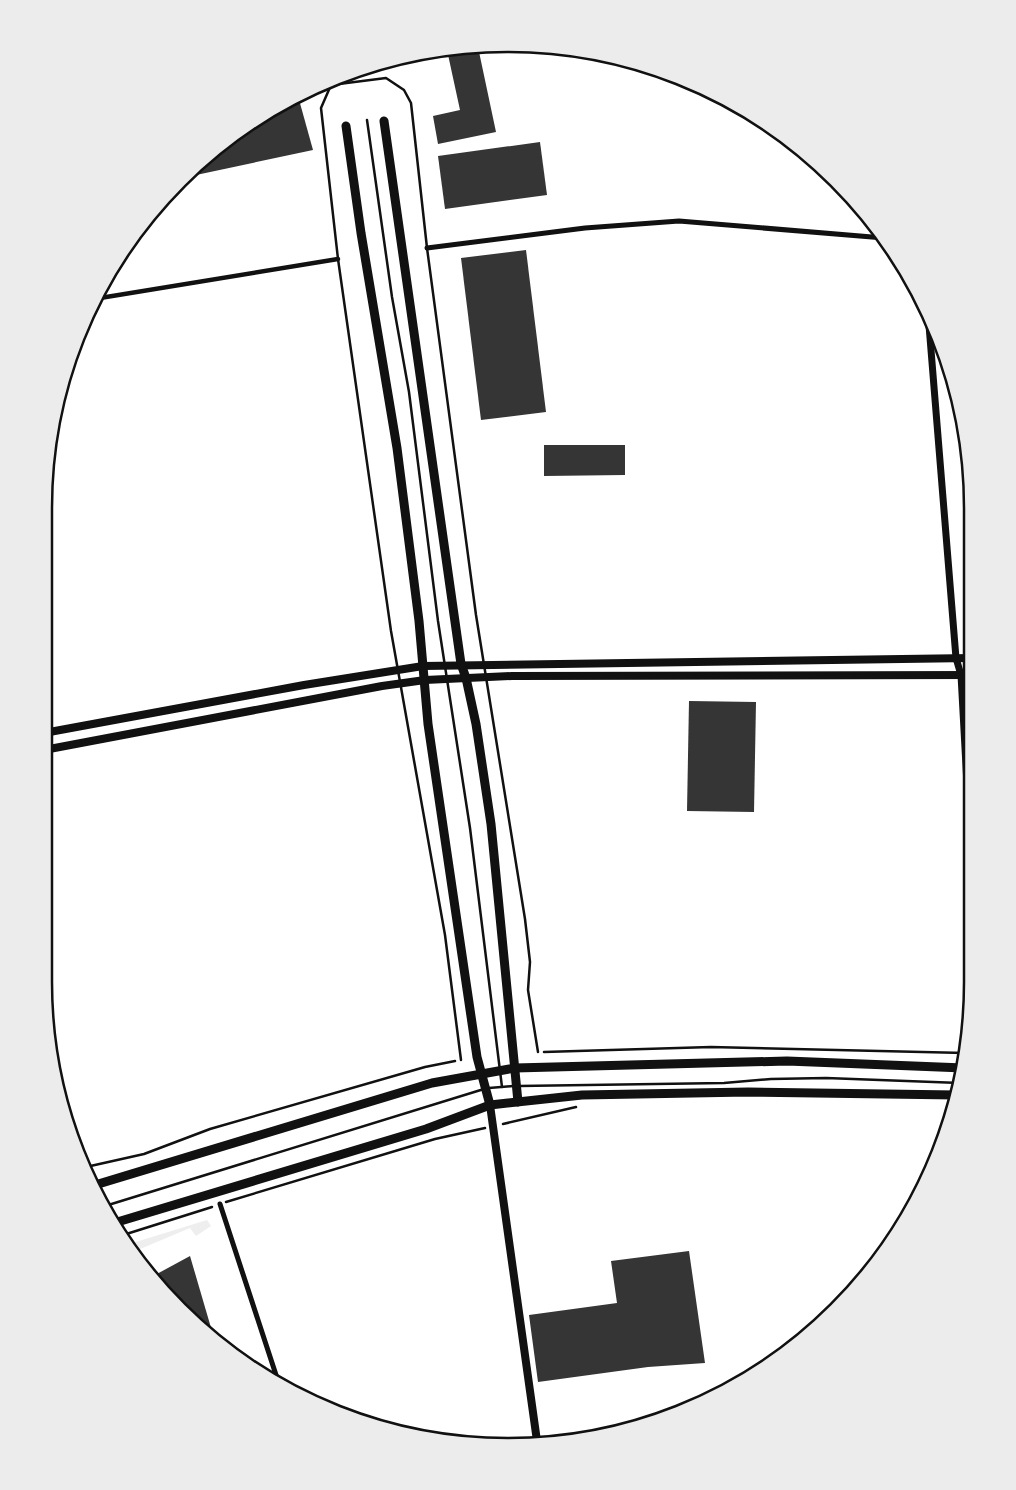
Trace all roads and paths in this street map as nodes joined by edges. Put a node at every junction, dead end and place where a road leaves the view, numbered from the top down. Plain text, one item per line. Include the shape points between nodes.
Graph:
1 (344, 83) edge
2 (329, 89) edge
3 (367, 120) dead end
4 (384, 121) dead end
5 (346, 126) dead end
6 (874, 237) edge
7 (427, 248) junction
8 (338, 259) junction
9 (104, 297) edge
10 (930, 337) edge
11 (956, 658) junction
12 (964, 658) edge
13 (461, 664) junction
14 (484, 664) junction
15 (446, 665) junction
16 (423, 666) junction
17 (398, 669) junction
18 (961, 675) junction
19 (486, 677) junction
20 (466, 678) junction
21 (448, 679) junction
22 (425, 680) junction
23 (401, 684) junction
24 (964, 730) edge
25 (52, 732) edge
26 (52, 749) edge
27 (538, 1052) dead end
28 (461, 1060) dead end
29 (516, 1068) junction
30 (956, 1068) edge
31 (501, 1071) junction
32 (480, 1075) junction
33 (952, 1083) edge
34 (502, 1086) junction
35 (517, 1086) junction
36 (485, 1089) junction
37 (949, 1095) edge
38 (518, 1102) junction
39 (490, 1106) junction
40 (580, 1106) dead end
41 (493, 1126) junction
42 (99, 1184) edge
43 (111, 1204) edge
44 (220, 1204) junction
45 (121, 1221) edge
46 (128, 1233) edge
47 (276, 1374) edge
48 (536, 1437) edge

1 - 7 lane via 386,78 404,90 411,103
2 - 8 lane via 321,108
3 - 15 lane
4 - 13 main road
5 - 16 main road via 396,448
6 - 7 street via 679,221 585,228
7 - 14 lane
8 - 9 street
8 - 17 lane
10 - 11 street
11 - 12 main road
11 - 14 main road
11 - 18 street
13 - 14 main road
13 - 15 main road
13 - 20 main road
14 - 19 lane
15 - 16 main road
15 - 21 lane
16 - 17 main road
16 - 22 main road
17 - 23 lane
17 - 25 main road
18 - 19 main road
18 - 24 street
19 - 20 main road
19 - 27 lane via 525,919 530,962 528,990
20 - 21 main road
20 - 29 main road via 491,824
21 - 22 main road
21 - 31 lane
22 - 23 main road
22 - 32 main road
23 - 26 main road
23 - 28 lane via 445,935
29 - 30 main road via 787,1061
29 - 31 main road
29 - 35 main road
31 - 32 main road
31 - 34 lane
32 - 36 main road
32 - 42 main road via 432,1083
33 - 35 lane via 826,1078
34 - 35 lane
34 - 36 lane
35 - 38 main road
36 - 39 main road
36 - 43 lane
37 - 38 main road via 738,1092 582,1095
38 - 39 main road
39 - 41 main road
39 - 45 main road via 426,1130
40 - 41 path
41 - 44 path via 435,1139
41 - 48 main road
44 - 46 path
44 - 47 street

